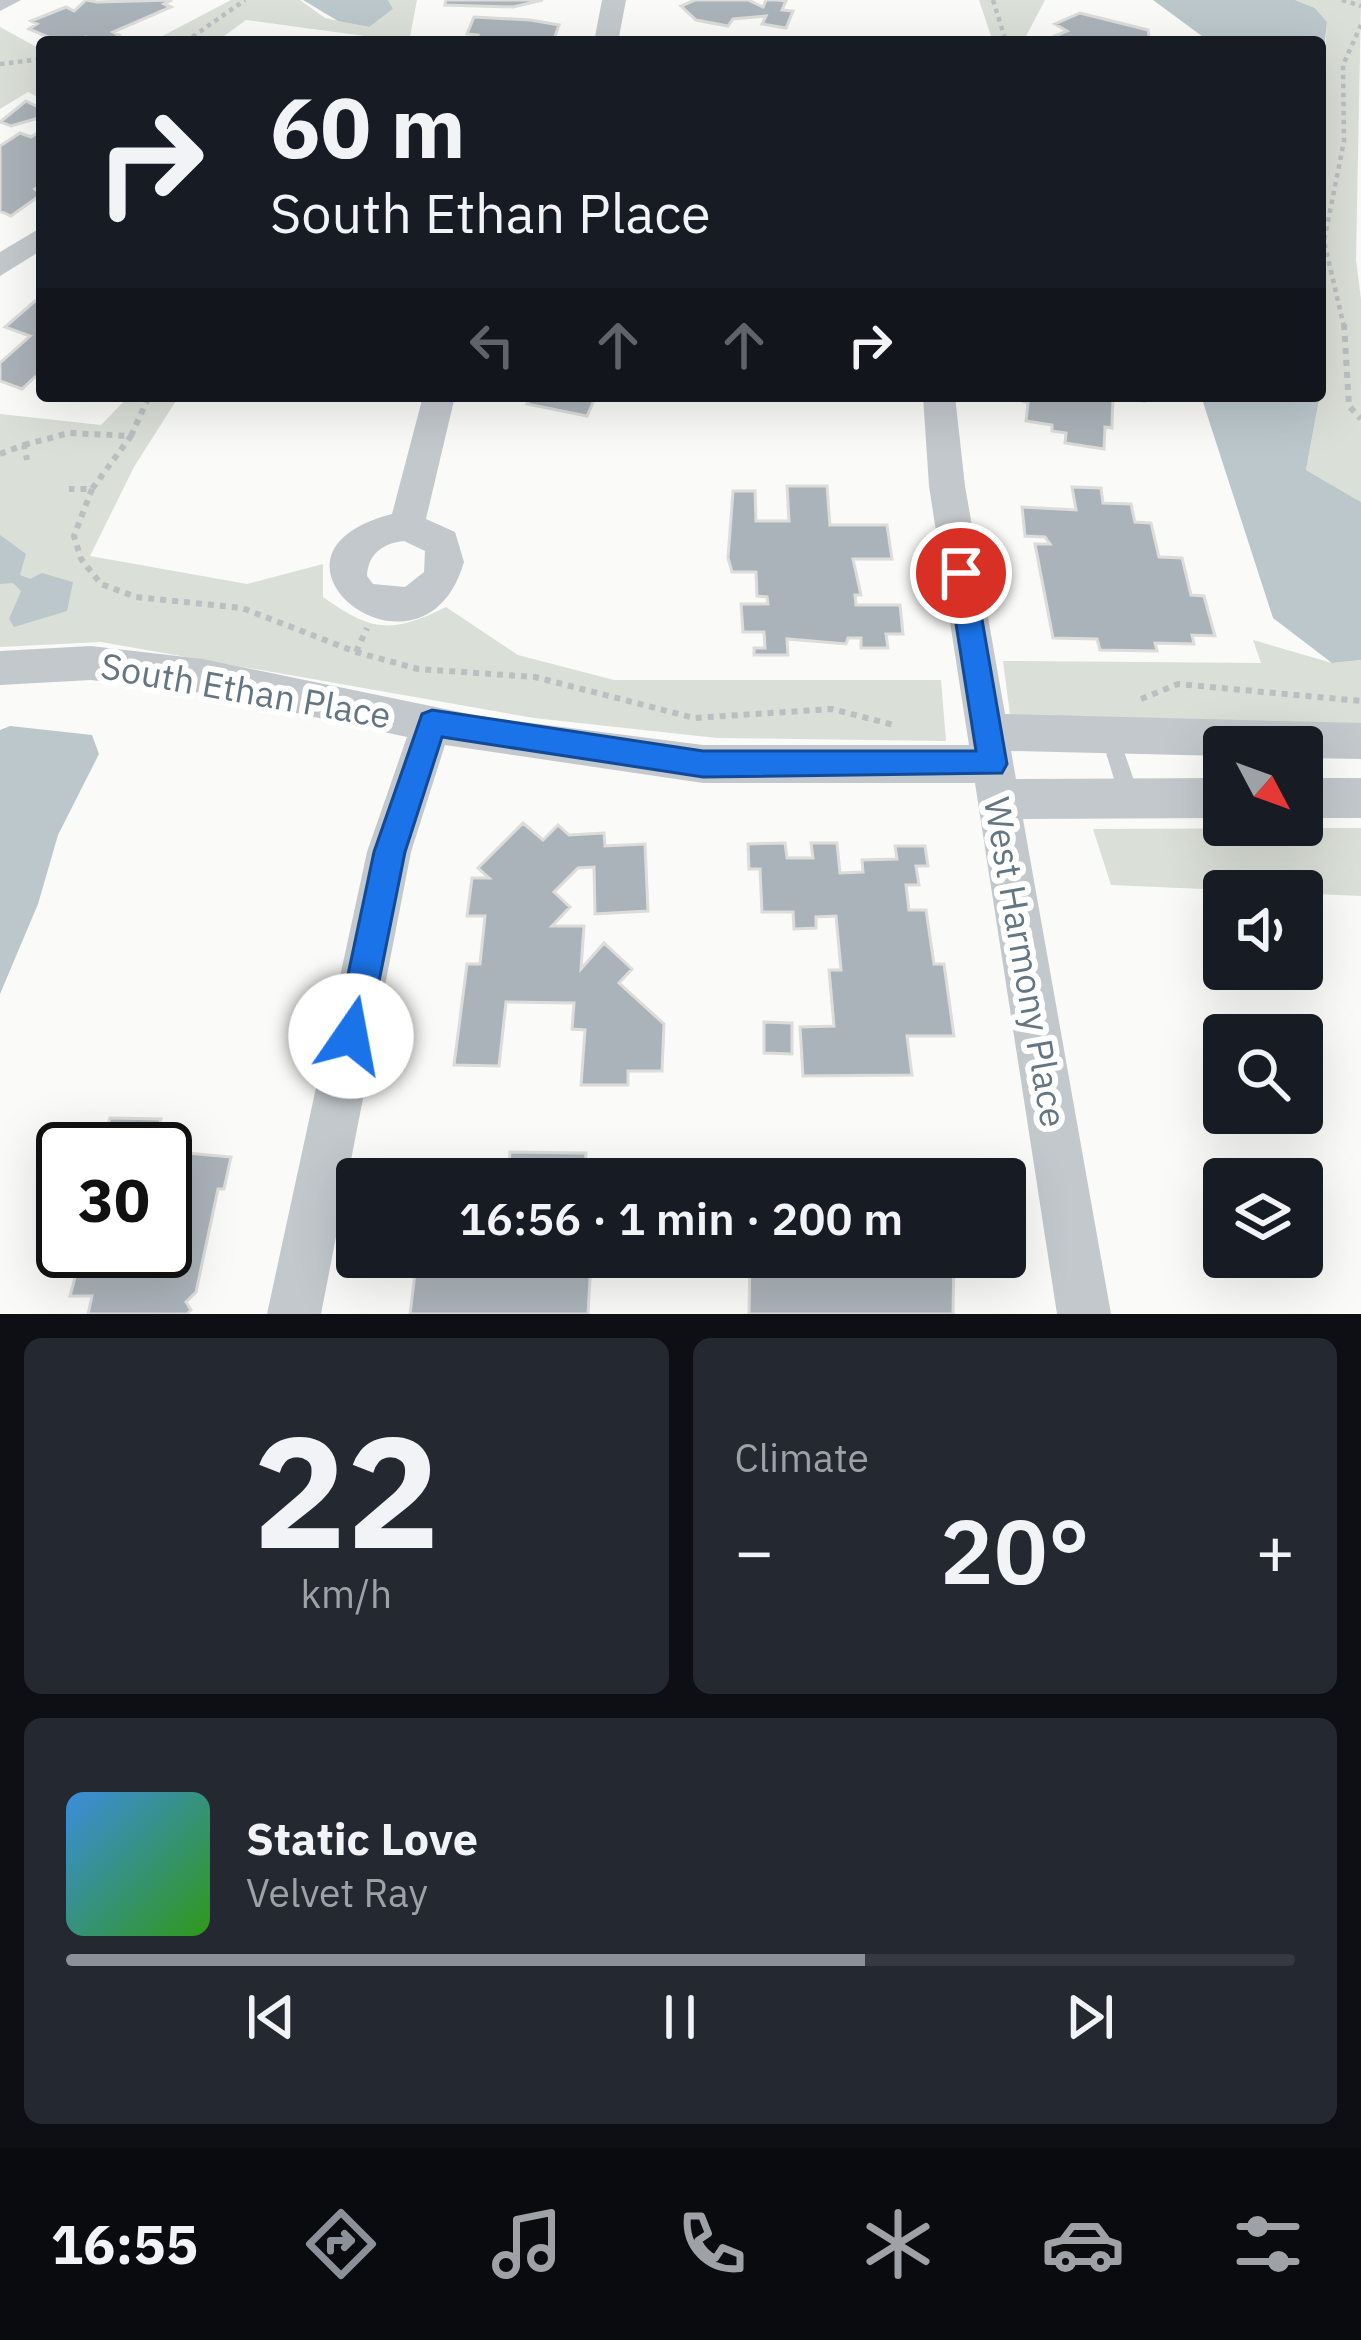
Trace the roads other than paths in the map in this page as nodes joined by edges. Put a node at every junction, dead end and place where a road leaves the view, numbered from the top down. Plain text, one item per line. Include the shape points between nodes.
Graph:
1 (9, 0) edge
2 (614, 0) edge
3 (0, 4) edge
4 (607, 36) edge
5 (36, 240) edge
6 (0, 266) edge
7 (437, 402) edge
8 (940, 402) edge
9 (407, 526) dead end
10 (0, 668) edge
11 (432, 723) junction
12 (1110, 737) junction
13 (1361, 741) edge
14 (992, 765) junction
15 (1130, 798) junction
16 (1203, 798) edge
17 (1323, 798) edge
18 (1361, 798) edge
19 (294, 1314) edge
20 (1084, 1314) edge

1 - 3 street
2 - 4 street
5 - 6 street
7 - 9 street
8 - 14 street, West Harmony Place
10 - 11 street, South Ethan Place via 92,663 203,676
11 - 14 street, South Ethan Place via 703,764
11 - 19 street via 389,852
12 - 13 street, South Ethan Place
12 - 14 street, South Ethan Place
12 - 15 lane
14 - 15 street, South Ethan Place
14 - 20 street, West Harmony Place
15 - 16 street, South Ethan Place
17 - 18 street

